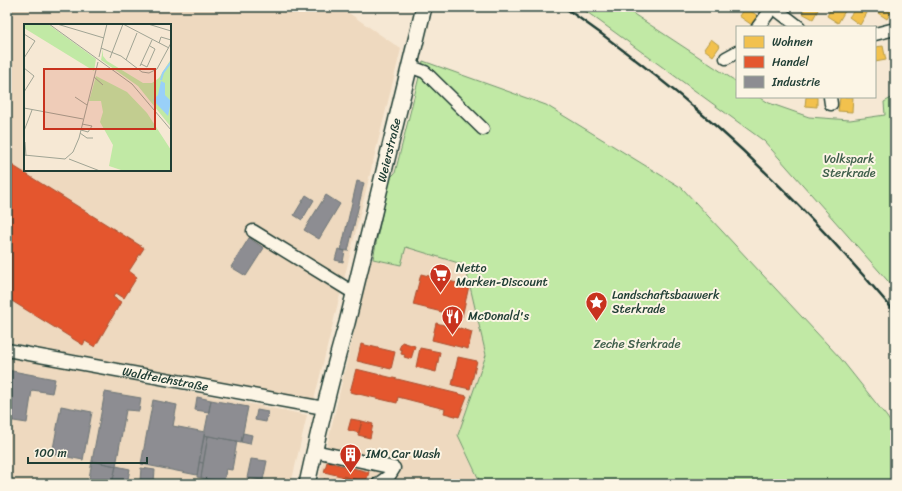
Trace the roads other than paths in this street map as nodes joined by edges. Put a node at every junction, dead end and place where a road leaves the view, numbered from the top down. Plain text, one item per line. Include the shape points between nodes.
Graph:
1 (424, 7) edge
2 (773, 7) edge
3 (759, 26) edge
4 (798, 26) edge
5 (895, 29) edge
6 (876, 34) edge
7 (736, 53) edge
8 (726, 58) dead end
9 (409, 66) junction
10 (482, 129) dead end
11 (253, 231) dead end
12 (354, 293) junction
13 (7, 350) edge
14 (324, 408) junction
15 (314, 451) junction
16 (307, 484) edge
17 (378, 484) edge

1 - 9 main road, Weierstraße
2 - 3 street
2 - 4 street
5 - 6 street
7 - 8 street
9 - 10 street via 425,72
9 - 12 main road, Weierstraße
11 - 12 street
12 - 14 main road, Weierstraße
13 - 14 street, Waldteichstraße
14 - 15 main road, Weierstraße
15 - 16 main road, Weierstraße
15 - 17 street via 394,468 389,476

